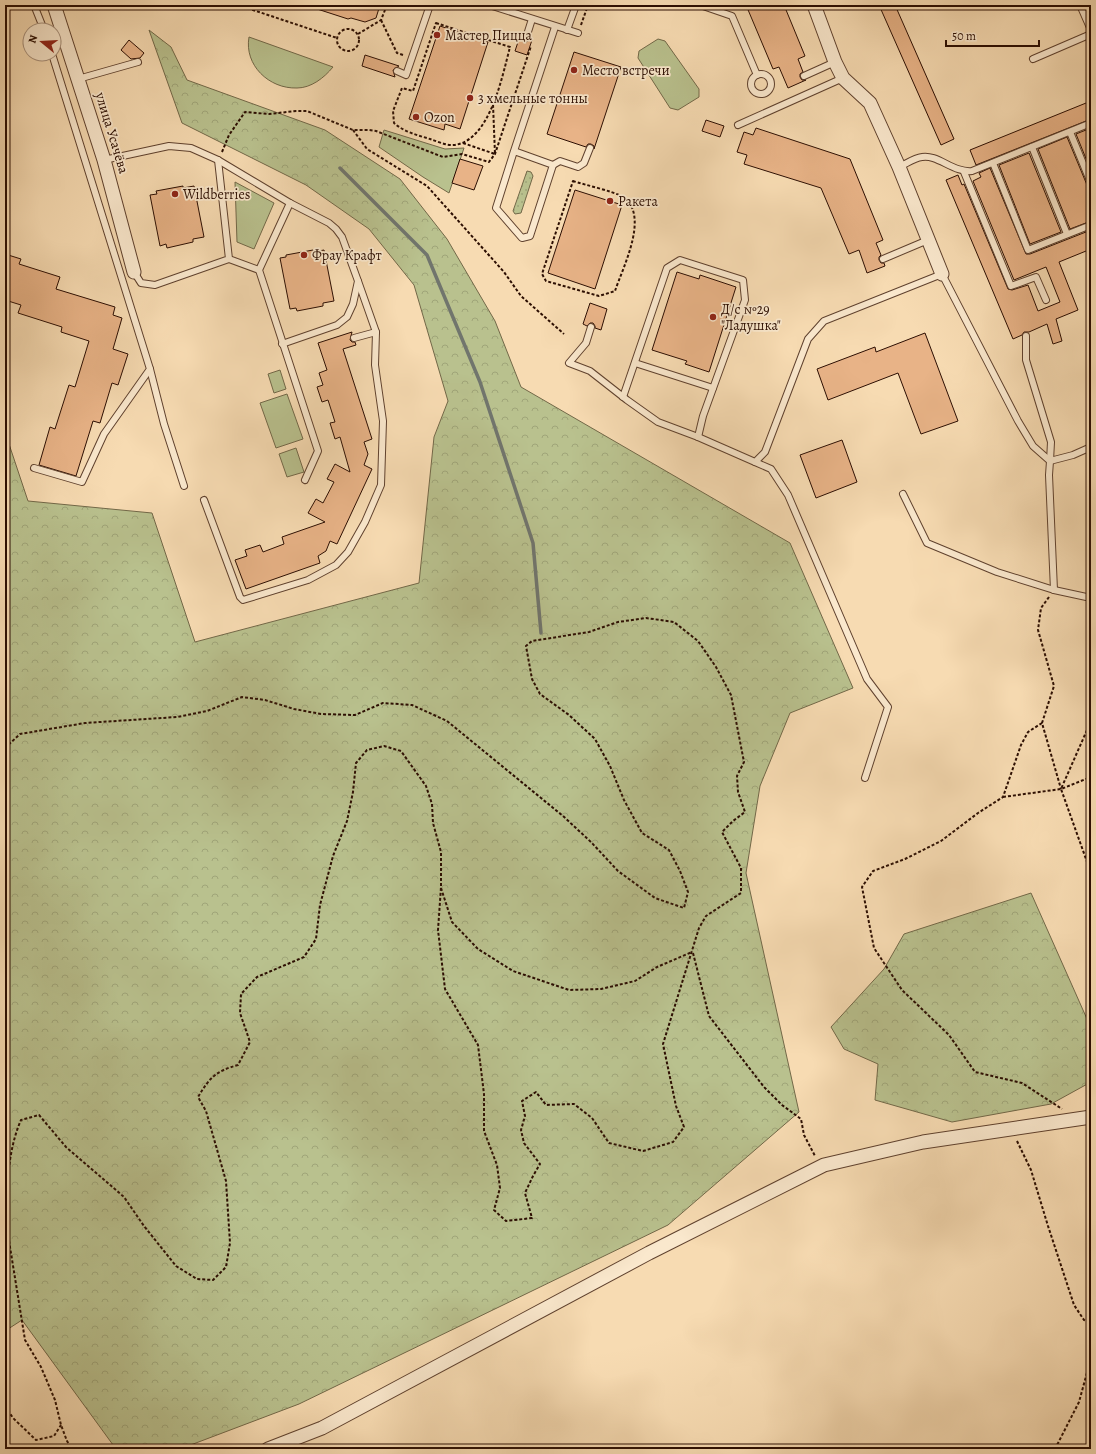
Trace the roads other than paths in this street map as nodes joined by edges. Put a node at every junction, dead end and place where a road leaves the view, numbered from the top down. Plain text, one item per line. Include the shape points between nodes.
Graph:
1 (34, 5) edge
2 (54, 5) edge
3 (430, 5) edge
4 (489, 5) edge
5 (700, 5) edge
6 (814, 5) edge
7 (1080, 5) edge
8 (575, 8) dead end
9 (532, 19) junction
10 (41, 22) edge
11 (555, 26) junction
12 (568, 30) junction
13 (1091, 30) edge
14 (578, 33) road end
15 (1091, 34) edge
16 (526, 37) road end
17 (1033, 59) dead end
18 (54, 62) edge
19 (138, 62) dead end
20 (835, 62) junction
21 (397, 71) dead end
22 (757, 75) dead end
23 (804, 76) dead end
24 (844, 78) junction
25 (78, 79) junction
26 (1091, 123) edge
27 (738, 125) dead end
28 (1070, 132) junction
29 (1032, 147) junction
30 (590, 148) dead end
31 (514, 151) junction
32 (104, 160) junction
33 (218, 160) junction
34 (993, 163) junction
35 (553, 165) junction
36 (898, 167) junction
37 (964, 172) junction
38 (1091, 183) edge
39 (290, 203) junction
40 (1091, 225) edge
41 (1067, 234) junction
42 (928, 240) junction
43 (229, 259) junction
44 (883, 259) dead end
45 (258, 270) junction
46 (134, 272) joint
47 (942, 274) junction
48 (358, 280) junction
49 (1046, 300) dead end
50 (591, 327) dead end
51 (376, 332) junction
52 (1026, 336) dead end
53 (354, 338) dead end
54 (282, 344) junction
55 (635, 363) junction
56 (150, 369) junction
57 (713, 388) junction
58 (623, 397) junction
59 (698, 437) junction
60 (1091, 447) edge
61 (1050, 461) junction
62 (755, 462) junction
63 (34, 468) dead end
64 (305, 480) dead end
65 (184, 486) dead end
66 (903, 494) dead end
67 (204, 500) dead end
68 (1054, 590) junction
69 (1091, 598) edge
70 (865, 778) dead end
71 (1091, 1117) edge
72 (268, 1449) edge

1 - 10 lane
2 - 25 street, улица Усачёва
3 - 21 lane via 405,78
4 - 9 lane
5 - 22 lane via 732,16
6 - 20 street
7 - 13 lane
8 - 12 lane
9 - 11 lane
9 - 16 lane
11 - 12 lane
11 - 31 lane
12 - 14 lane
15 - 17 lane
18 - 56 lane
19 - 25 lane
20 - 23 lane
20 - 24 street
24 - 27 lane
24 - 36 street via 870,103
25 - 32 street, улица Усачёва
26 - 28 lane
28 - 29 lane
28 - 38 lane
29 - 34 lane
29 - 41 lane
30 - 35 lane via 584,163 578,167 560,161
31 - 35 lane
31 - 35 lane via 496,208 522,238 530,236
32 - 33 lane via 169,146 191,148
32 - 46 street, улица Усачёва
33 - 39 lane
33 - 43 lane
34 - 37 lane
34 - 41 lane via 1028,250
36 - 37 lane via 921,157 928,157
36 - 42 street
37 - 49 lane via 1011,286 1036,277
39 - 45 lane
39 - 48 lane via 336,229 342,237
40 - 41 lane
42 - 44 lane
42 - 47 street
43 - 45 lane
43 - 46 lane via 155,285 141,283
45 - 54 lane
47 - 61 lane via 1018,421 1033,446
47 - 62 lane via 824,321 808,339 765,452
48 - 51 lane
48 - 54 lane via 353,304 347,317 337,325
50 - 58 lane via 586,343 569,363 590,371
51 - 53 lane
51 - 67 lane via 375,365 384,421 381,485 365,522 348,552 336,565 308,580 243,600
52 - 61 lane via 1026,360 1051,442
54 - 64 lane via 318,451
55 - 57 lane
55 - 57 lane via 667,268 680,260 743,280 745,300
55 - 58 lane
56 - 63 lane via 104,434 82,482
56 - 65 lane
57 - 59 lane
58 - 59 lane via 658,422
59 - 62 lane
60 - 61 lane
61 - 68 lane
62 - 70 lane via 771,469 788,495 867,678 888,707
66 - 68 lane via 927,543 997,572
68 - 69 lane
71 - 72 street via 923,1142 824,1165 649,1253 322,1428

